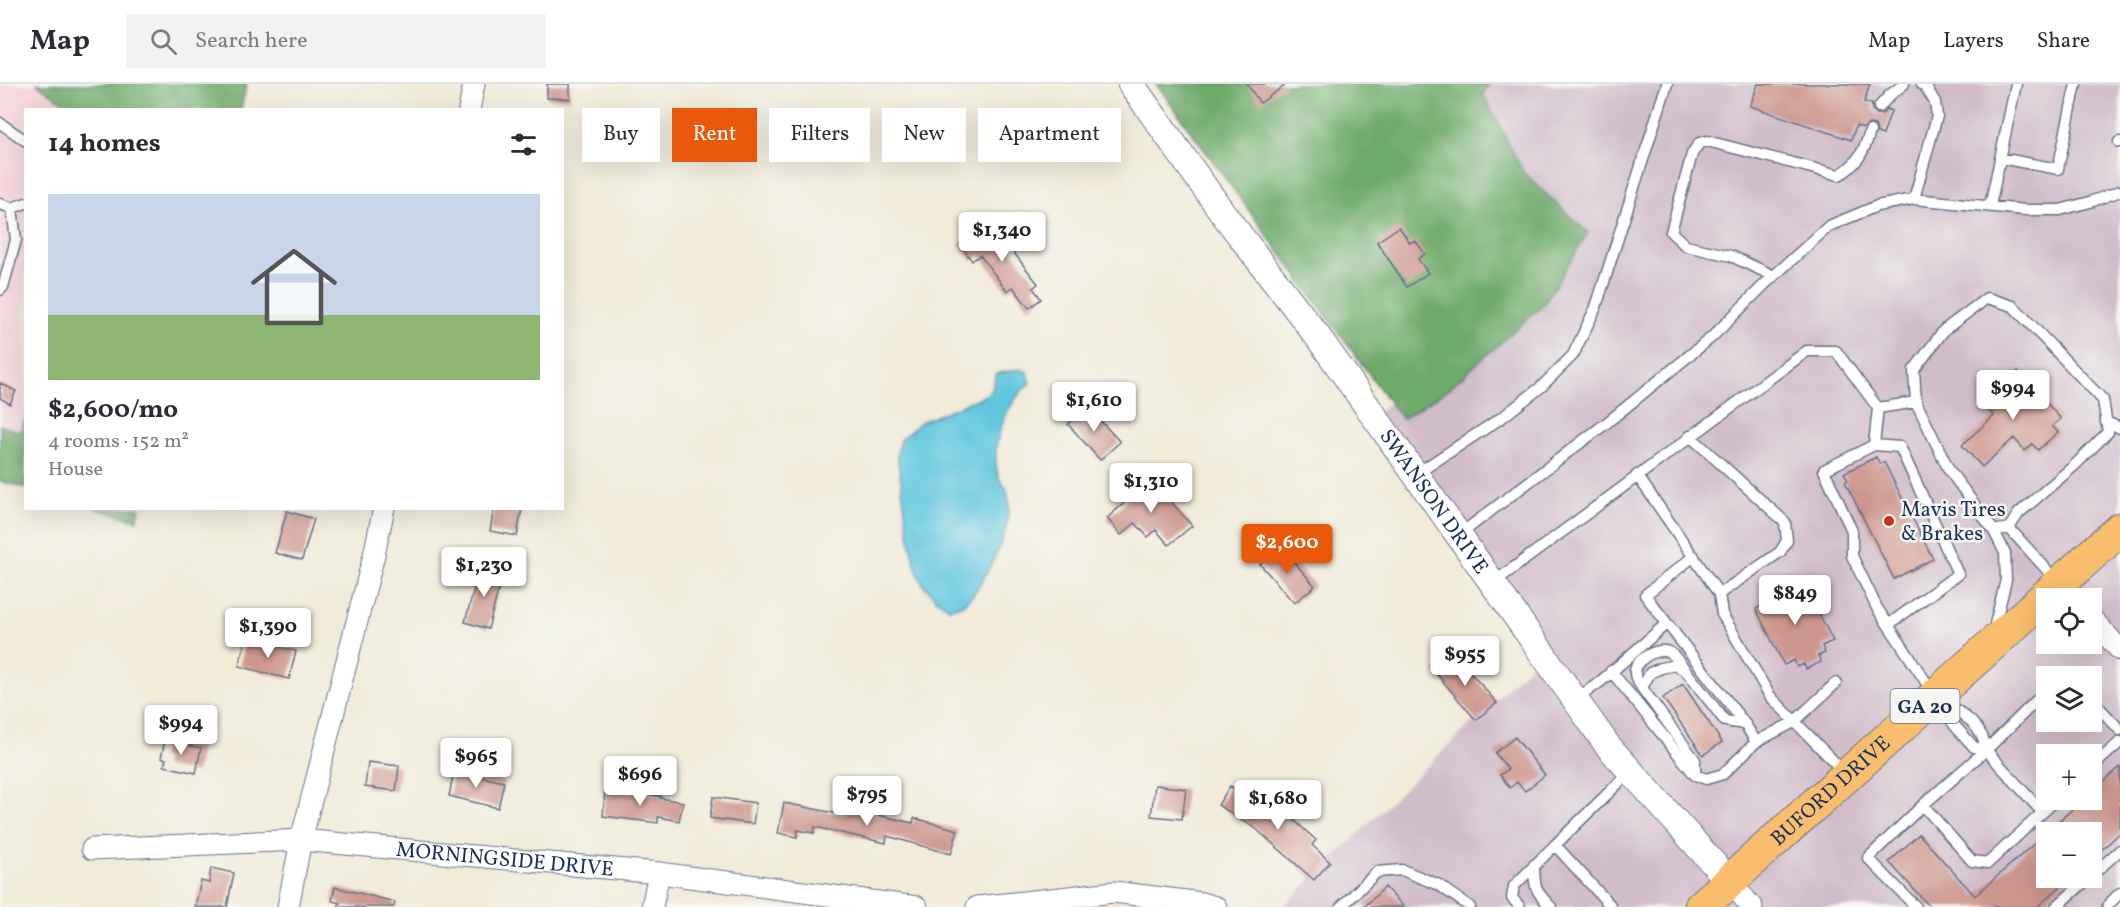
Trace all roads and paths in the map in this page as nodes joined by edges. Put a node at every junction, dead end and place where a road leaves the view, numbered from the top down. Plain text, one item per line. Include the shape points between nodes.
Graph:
1 (474, 84) edge
2 (1131, 84) edge
3 (1667, 84) edge
4 (1904, 84) edge
5 (1922, 84) edge
6 (2016, 84) edge
7 (2076, 84) edge
8 (1879, 107) dead end
9 (469, 108) edge
10 (0, 123) edge
11 (1870, 130) dead end
12 (24, 140) edge
13 (2000, 158) junction
14 (2120, 191) edge
15 (1914, 199) junction
16 (0, 204) edge
17 (24, 204) edge
18 (1990, 206) junction
19 (12, 208) junction
20 (1774, 276) junction
21 (0, 290) edge
22 (1916, 402) junction
23 (1878, 408) junction
24 (2106, 422) junction
25 (2120, 428) edge
26 (1690, 436) junction
27 (1874, 445) junction
28 (1416, 474) junction
29 (1637, 475) junction
30 (384, 510) edge
31 (2009, 528) junction
32 (1994, 531) junction
33 (1459, 535) junction
34 (2113, 540) edge
35 (1694, 556) junction
36 (1492, 583) junction
37 (2063, 588) edge
38 (2069, 588) edge
39 (1719, 594) junction
40 (2036, 613) edge
41 (1666, 624) junction
42 (1888, 625) junction
43 (2102, 630) edge
44 (1989, 648) junction
45 (2120, 650) edge
46 (1611, 671) junction
47 (1686, 671) junction
48 (1836, 683) dead end
49 (1642, 688) junction
50 (1935, 697) junction
51 (1575, 700) junction
52 (2036, 701) edge
53 (2102, 711) edge
54 (1794, 722) junction
55 (1745, 724) junction
56 (2120, 730) edge
57 (1756, 742) junction
58 (2120, 742) edge
59 (1986, 750) junction
60 (2102, 758) edge
61 (1630, 772) junction
62 (1695, 775) junction
63 (1848, 776) junction
64 (1923, 805) junction
65 (2044, 810) edge
66 (2042, 812) junction
67 (301, 840) junction
68 (1555, 844) junction
69 (92, 849) dead end
70 (2120, 850) edge
71 (1534, 865) junction
72 (2102, 866) edge
73 (658, 873) junction
74 (1730, 882) junction
75 (2078, 888) edge
76 (2120, 893) edge
77 (2108, 905) dead end
78 (288, 907) edge
79 (652, 907) edge
80 (917, 907) edge
81 (977, 907) edge
82 (1216, 907) edge
83 (1341, 907) edge
84 (1470, 907) edge
85 (1520, 907) edge
86 (1551, 907) edge
87 (1608, 907) edge
88 (1701, 907) edge
89 (1752, 907) edge
90 (1916, 907) edge
91 (2056, 907) edge

1 - 9 street
2 - 28 street, SWANSON DRIVE
3 - 28 lane via 1596,307 1573,355 1504,416
4 - 8 lane
5 - 15 lane via 1935,102 1937,116
6 - 13 lane
7 - 13 lane via 2058,169
10 - 12 lane
11 - 20 lane via 1856,162 1839,175 1707,141 1699,143 1692,154 1671,232 1686,246 1731,256
13 - 18 lane
14 - 18 lane via 2060,210
15 - 18 lane
15 - 20 lane via 1877,206 1829,226
16 - 19 lane
17 - 19 lane
19 - 21 lane via 16,240
20 - 33 lane via 1695,351
22 - 23 lane
22 - 24 lane via 1914,370 1944,330 1987,298 2013,306 2058,352 2103,400
22 - 32 lane via 1949,470
23 - 26 lane via 1836,351 1807,351
23 - 27 lane
24 - 25 lane
24 - 31 lane via 2108,432 2019,513
26 - 29 lane
26 - 39 lane via 1785,522 1787,541 1780,552
27 - 42 lane via 1824,470 1852,531 1852,556
27 - 42 lane via 1900,447 1958,574
28 - 33 street, SWANSON DRIVE
29 - 35 lane
29 - 36 lane
30 - 67 street
31 - 32 lane
31 - 37 lane
32 - 44 lane via 2005,553 2006,580
33 - 36 street, SWANSON DRIVE
34 - 38 highway, BUFORD DRIVE / GA 20
35 - 39 lane
35 - 41 lane via 1645,595
36 - 51 street, SWANSON DRIVE
39 - 54 lane via 1722,614 1731,631 1770,696
40 - 44 highway, BUFORD DRIVE / GA 20
41 - 46 lane
41 - 55 lane
42 - 50 lane
43 - 45 street
44 - 50 highway, BUFORD DRIVE / GA 20
46 - 51 lane
46 - 62 lane
47 - 49 lane via 1675,665 1661,668 1650,673
47 - 49 lane via 1672,654 1663,650 1650,654 1639,662 1635,672
47 - 55 lane via 1725,722
48 - 54 lane
49 - 62 lane via 1695,760
50 - 59 lane via 1974,747
50 - 63 highway, BUFORD DRIVE / GA 20
51 - 61 street, SWANSON DRIVE
52 - 59 lane
53 - 56 lane
54 - 57 lane
54 - 63 lane
55 - 57 lane
57 - 62 lane via 1723,774 1706,779
58 - 60 lane
59 - 64 lane
59 - 66 lane
61 - 68 lane
61 - 74 street, SWANSON DRIVE
63 - 74 highway, BUFORD DRIVE / GA 20
64 - 66 lane via 1972,861 1988,863
64 - 90 lane via 1868,858
65 - 66 lane
67 - 69 street, MORNINGSIDE DRIVE
67 - 73 street, MORNINGSIDE DRIVE
67 - 78 street
68 - 71 lane
68 - 87 lane
70 - 72 lane
71 - 85 lane via 1514,886 1512,898
71 - 86 lane via 1534,885
73 - 79 street
73 - 80 street, MORNINGSIDE DRIVE
74 - 88 highway, BUFORD DRIVE / GA 20
74 - 89 street, SWANSON DRIVE
75 - 91 lane
76 - 77 lane
81 - 82 street via 1114,892
83 - 84 lane via 1377,872 1402,870 1439,885

